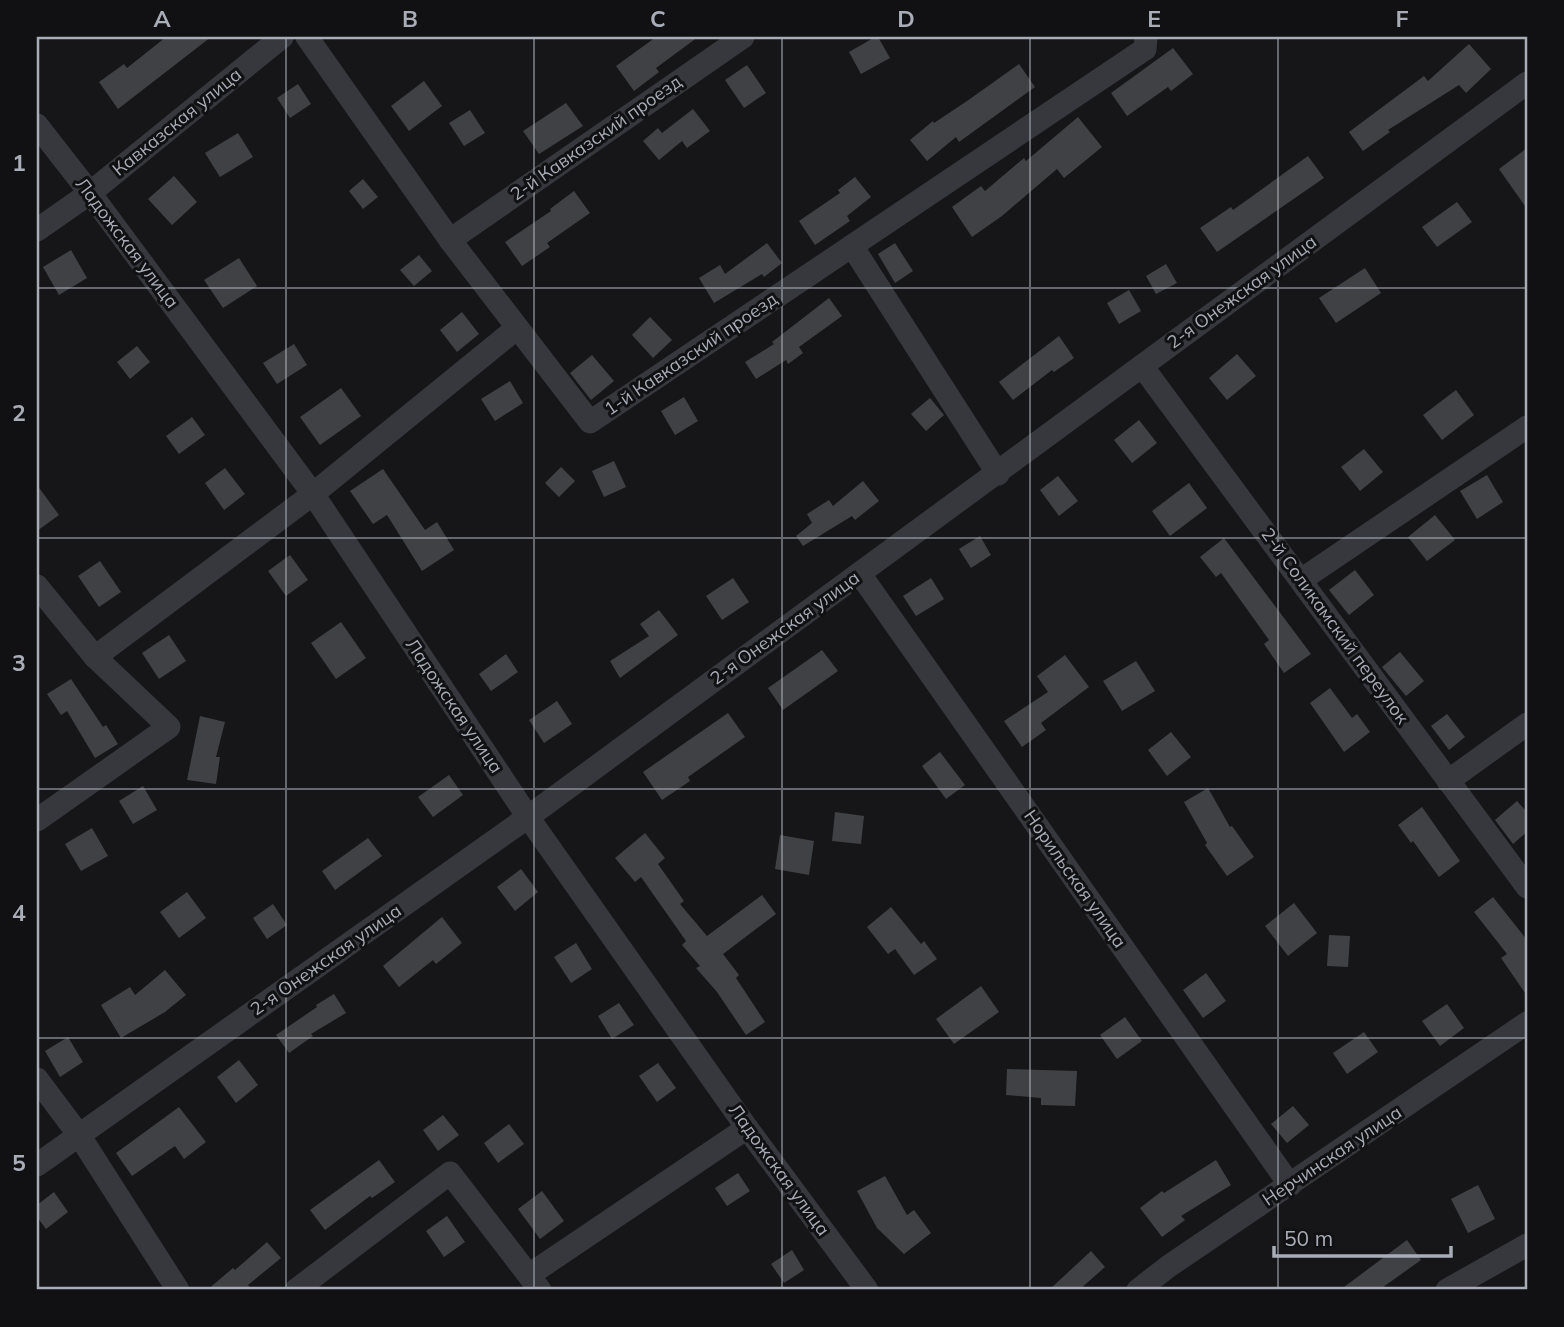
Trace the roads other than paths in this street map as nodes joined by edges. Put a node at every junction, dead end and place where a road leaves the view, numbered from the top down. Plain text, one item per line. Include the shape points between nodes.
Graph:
1 (282, 37) edge
2 (307, 37) edge
3 (743, 37) edge
4 (1146, 37) edge
5 (1527, 83) edge
6 (37, 125) edge
7 (90, 193) junction
8 (37, 230) edge
9 (450, 240) junction
10 (852, 246) junction
11 (517, 328) junction
12 (1142, 366) junction
13 (1527, 427) edge
14 (998, 474) junction
15 (313, 495) junction
16 (860, 573) junction
17 (1301, 580) junction
18 (37, 586) edge
19 (95, 657) junction
20 (1527, 724) edge
21 (1448, 781) junction
22 (528, 817) junction
23 (37, 820) edge
24 (1527, 887) edge
25 (1527, 1023) edge
26 (37, 1079) edge
27 (747, 1128) junction
28 (79, 1135) junction
29 (37, 1165) edge
30 (1290, 1185) junction
31 (1527, 1245) edge
32 (534, 1283) edge
33 (178, 1290) edge
34 (296, 1290) edge
35 (867, 1290) edge
36 (1138, 1290) edge
37 (1447, 1290) edge

1 - 7 street, Кавказская улица
2 - 9 street, 1-й Кавказский проезд
3 - 9 street, 2-й Кавказский проезд
4 - 10 street, 1-й Кавказский проезд via 1145,48
5 - 12 street, 2-я Онежская улица
6 - 7 street, Ладожская улица
7 - 8 street, Кавказская улица
7 - 15 street, Ладожская улица
9 - 11 street, 1-й Кавказский проезд
10 - 11 street, 1-й Кавказский проезд via 590,422
10 - 14 street
11 - 15 street
12 - 14 street, 2-я Онежская улица
12 - 17 street, 2-й Соликамский переулок
13 - 17 street
14 - 16 street, 2-я Онежская улица
15 - 19 street
15 - 22 street, Ладожская улица
16 - 22 street, 2-я Онежская улица
16 - 30 street, Норильская улица
17 - 21 street, 2-й Соликамский переулок
18 - 19 street
19 - 23 street via 169,727
20 - 21 street
21 - 24 street, 2-й Соликамский переулок
22 - 27 street, Ладожская улица
22 - 28 street, 2-я Онежская улица
25 - 30 street, Нерчинская улица
26 - 28 street
27 - 32 street
27 - 35 street, Ладожская улица
28 - 29 street, 2-я Онежская улица
28 - 33 street
30 - 36 street, Нерчинская улица
31 - 37 street
32 - 34 street via 450,1173

